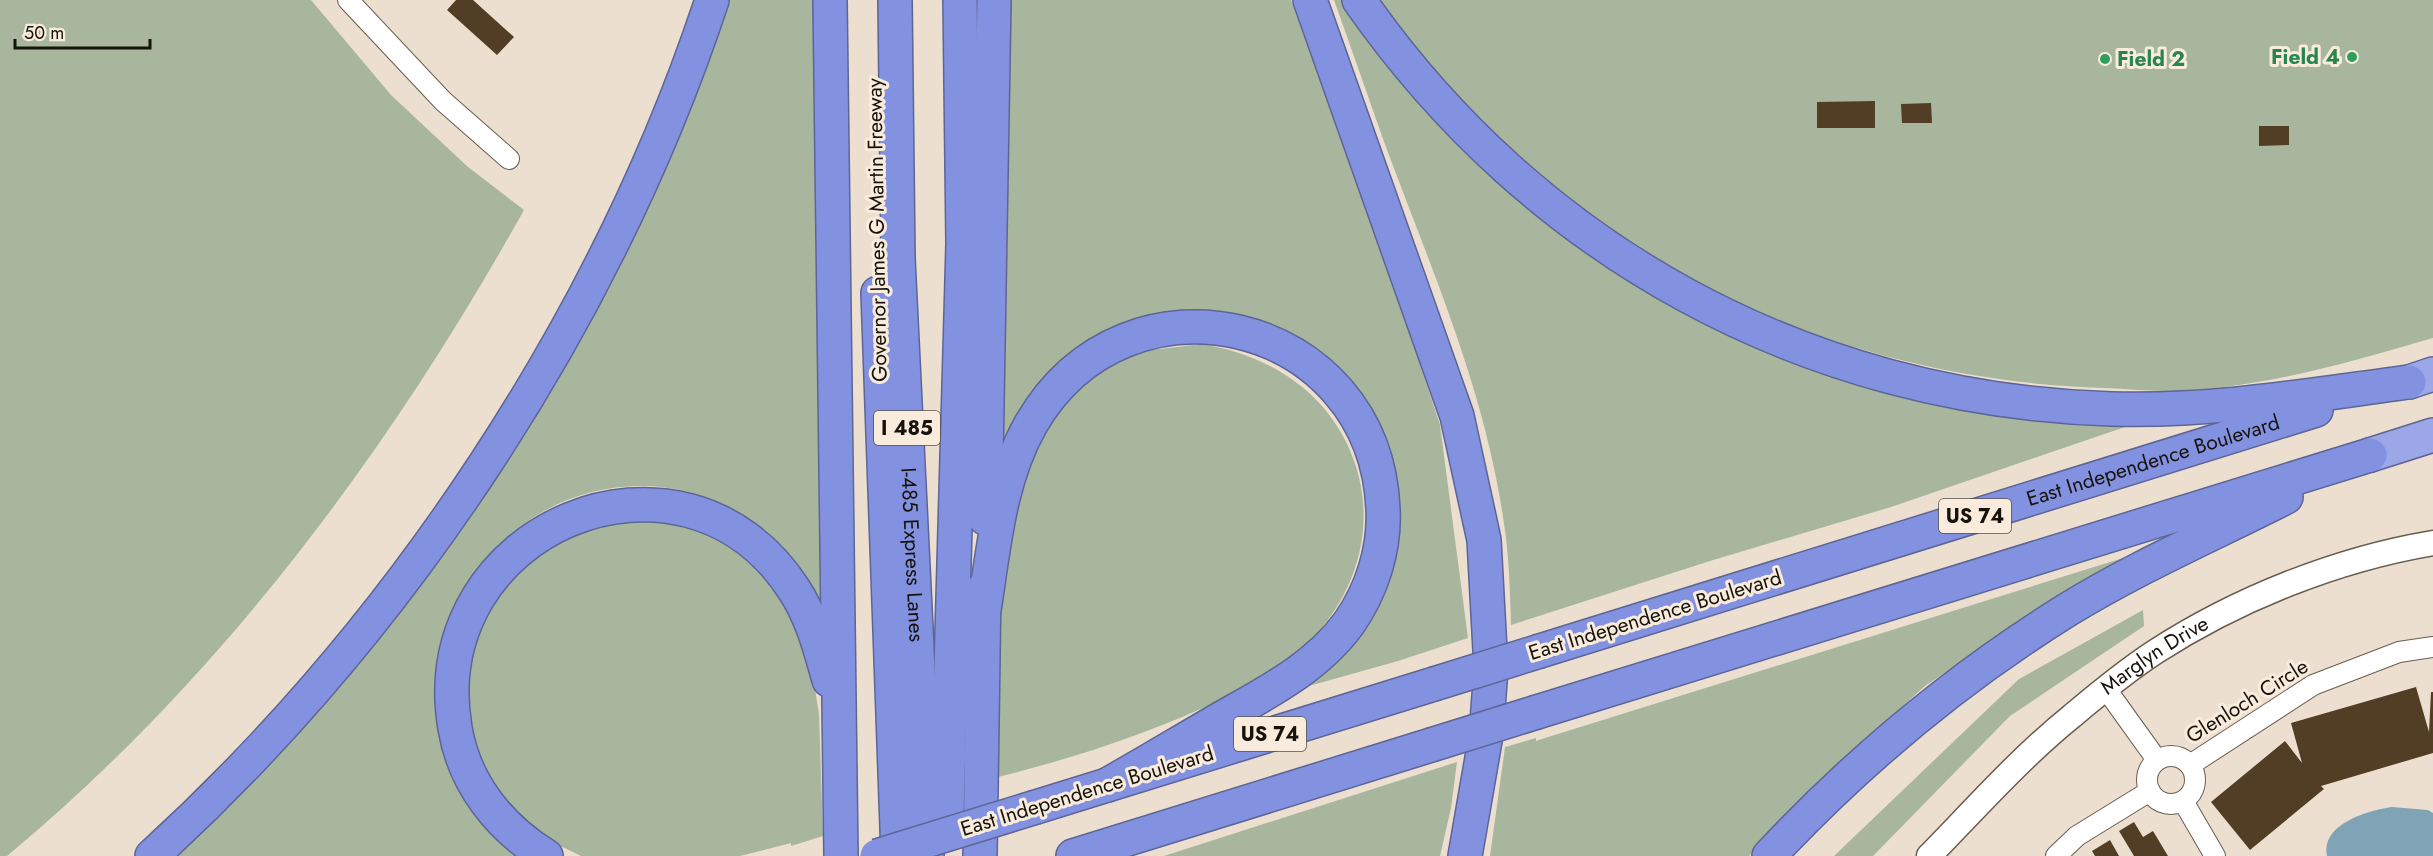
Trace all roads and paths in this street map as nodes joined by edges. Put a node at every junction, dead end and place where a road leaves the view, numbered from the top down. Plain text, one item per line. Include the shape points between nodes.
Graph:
1 (348, 0) edge
2 (712, 0) edge
3 (831, 0) edge
4 (872, 0) edge
5 (895, 0) edge
6 (960, 0) edge
7 (994, 0) edge
8 (1310, 0) edge
9 (1359, 0) edge
10 (510, 159) dead end
11 (2421, 378) edge
12 (2433, 435) edge
13 (2370, 454) junction
14 (2433, 543) edge
15 (984, 610) junction
16 (2433, 647) edge
17 (2106, 689) junction
18 (840, 738) junction
19 (2157, 760) junction
20 (2190, 765) junction
21 (1107, 785) junction
22 (2150, 791) junction
23 (2183, 801) junction
24 (152, 856) edge
25 (546, 856) edge
26 (841, 856) edge
27 (877, 856) edge
28 (898, 856) edge
29 (927, 856) edge
30 (948, 856) edge
31 (980, 856) edge
32 (1074, 856) edge
33 (1465, 856) edge
34 (1769, 856) edge
35 (1929, 856) edge
36 (2056, 856) edge
37 (2215, 856) edge

1 - 10 street via 443,101
2 - 24 highway via 662,133 603,259 540,374 470,488 309,696 218,794
3 - 18 highway
4 - 28 highway, Governor James G Martin Freeway / I 485 via 880,391
5 - 29 highway, I-485 Express Lanes / I 485 via 898,258
6 - 30 highway, I-485 Express Lanes / I 485 via 963,244
7 - 15 highway
8 - 33 highway via 1453,406 1484,540 1491,669 1485,745
9 - 11 highway via 1461,127 1552,207 1602,244 1679,291 1760,332 1816,353 1976,395 2111,409 2235,405
11 - 21 highway, East Independence Boulevard / US 74, bridge
12 - 13 highway, US 74
13 - 32 highway, US 74, bridge
13 - 34 highway via 2121,580 2014,644 1961,681 1866,759
14 - 17 street, Marglyn Drive via 2352,562 2280,588 2155,652
15 - 21 highway via 1003,497 1020,447 1057,388 1111,346 1176,327 1244,332 1305,361 1352,409 1376,460 1383,516 1382,539 1370,583 1349,623 1318,657 1276,687
15 - 31 highway
16 - 20 street, Glenloch Circle via 2399,652 2313,685
17 - 19 street
17 - 35 street, Marglyn Drive via 2038,747
18 - 25 highway via 829,680 813,627 793,587 763,553 726,527 673,508 617,506 573,517 533,538 492,577 464,626 453,669 456,737 472,779 513,833
18 - 26 highway
19 - 20 street via 2175,756
19 - 22 street via 2147,776
20 - 23 street via 2195,784
21 - 27 highway, East Independence Boulevard / US 74, bridge
22 - 23 street via 2164,802
22 - 36 street via 2077,836
23 - 37 street

